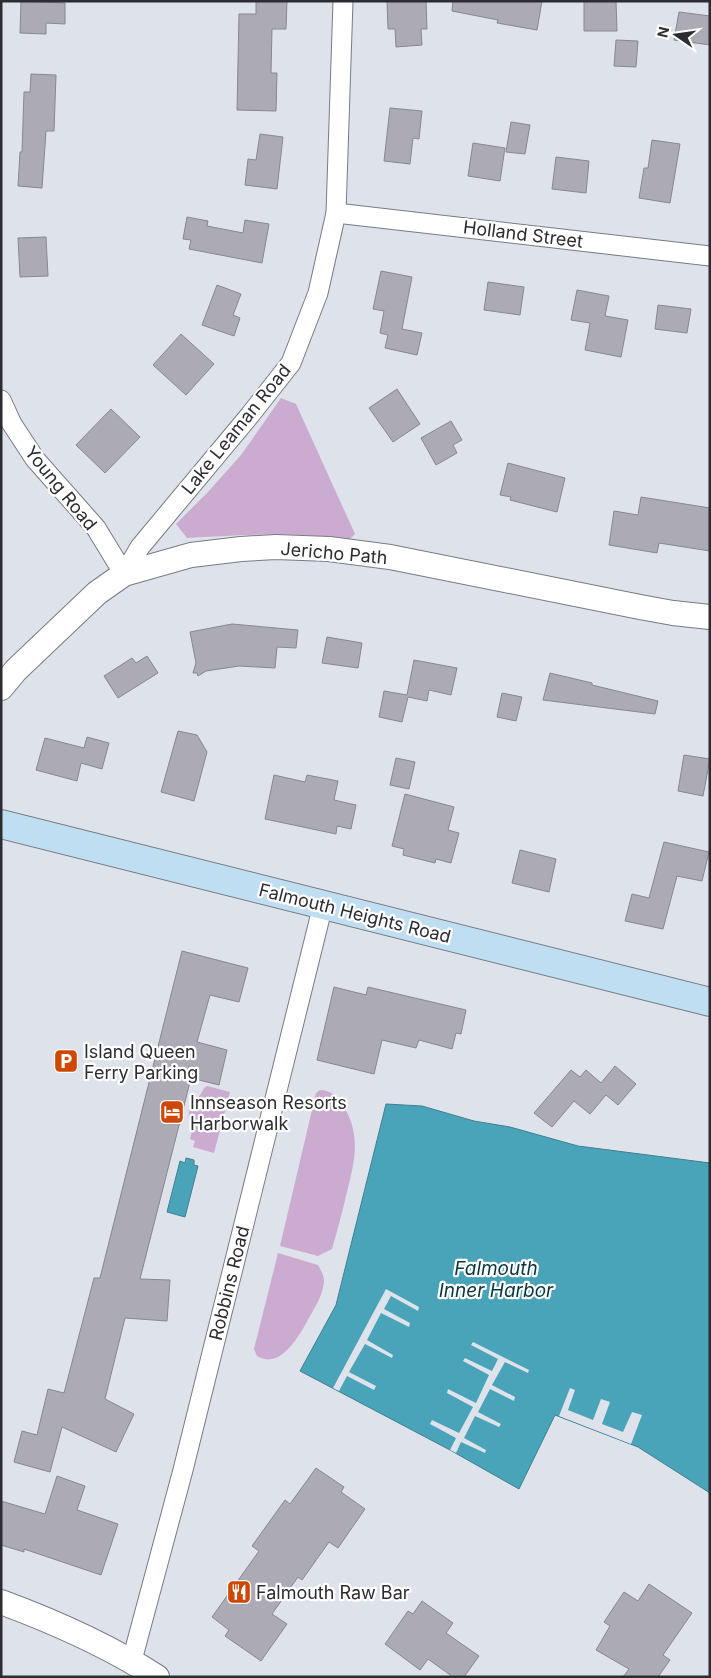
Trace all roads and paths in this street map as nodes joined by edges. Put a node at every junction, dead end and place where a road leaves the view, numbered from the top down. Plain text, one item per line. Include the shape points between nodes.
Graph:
1 (343, 1) edge
2 (336, 213) junction
3 (710, 256) edge
4 (1, 400) edge
5 (124, 574) junction
6 (710, 617) edge
7 (1, 688) edge
8 (1, 824) edge
9 (323, 905) junction
10 (710, 1002) edge
11 (1, 1602) edge
12 (132, 1660) junction
13 (157, 1677) edge

1 - 2 street, Lake Leaman Road
2 - 3 street, Holland Street
2 - 5 street, Lake Leaman Road via 318,294 291,363 140,547
4 - 5 street, Young Road via 12,424 36,459 96,528
5 - 6 street, Jericho Path via 191,555 276,547 328,549 390,556 640,607
5 - 7 street, Jericho Path via 97,592
8 - 9 main road, Falmouth Heights Road
9 - 10 main road, Falmouth Heights Road
9 - 12 street, Robbins Road via 183,1470
11 - 12 street
12 - 13 street

